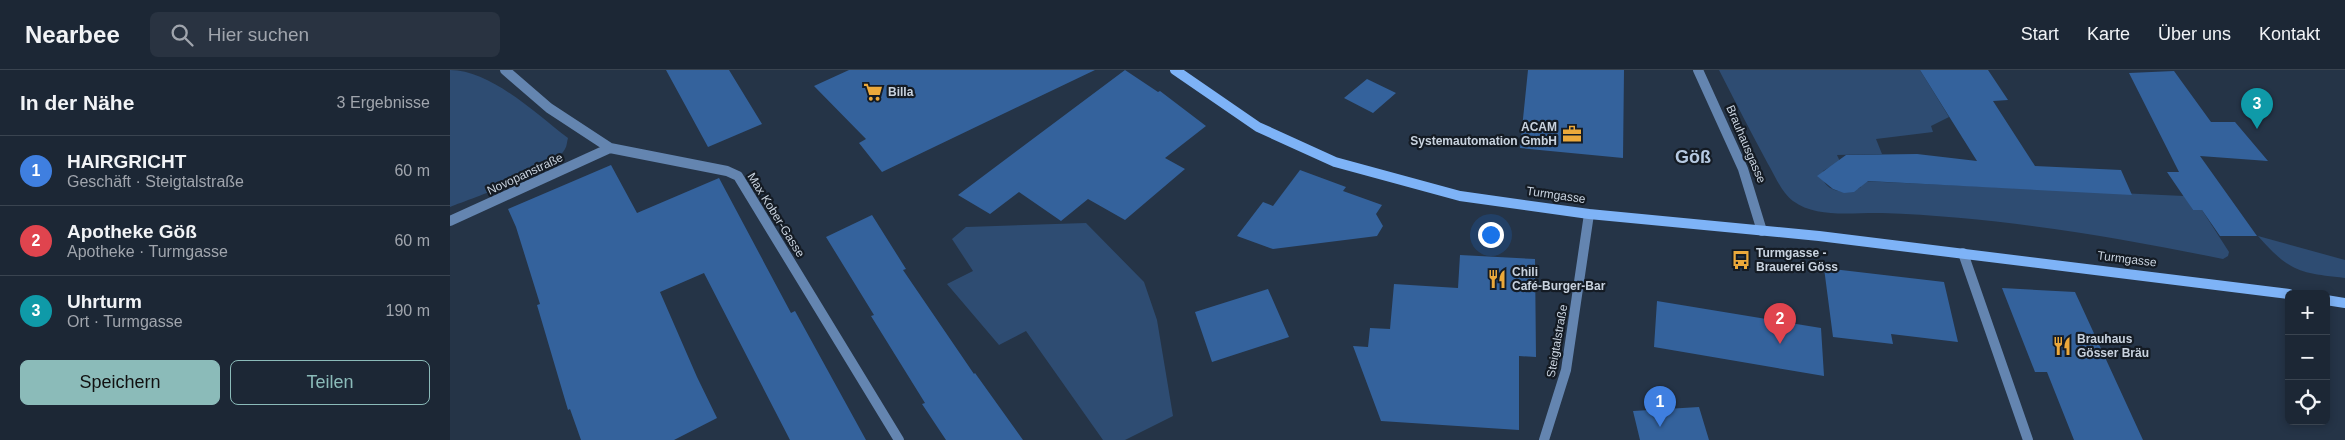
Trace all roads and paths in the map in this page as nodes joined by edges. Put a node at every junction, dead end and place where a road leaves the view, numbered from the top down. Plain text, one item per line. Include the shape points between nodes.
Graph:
1 (505, 70) edge
2 (1175, 70) edge
3 (1698, 70) edge
4 (610, 148) junction
5 (1589, 214) junction
6 (450, 221) edge
7 (1762, 231) junction
8 (1963, 253) junction
9 (2285, 293) edge
10 (2330, 301) edge
11 (2345, 303) edge
12 (899, 440) edge
13 (1544, 440) edge
14 (2028, 440) edge

1 - 4 street, Max Kober-Gasse via 549,108
2 - 5 main road, Turmgasse via 1258,127 1336,162 1460,196
3 - 7 street, Brauhausgasse via 1757,203
4 - 6 street, Novopanstraße
4 - 12 street, Max Kober-Gasse via 727,171 738,176
5 - 7 main road, Turmgasse
5 - 13 street, Steigtalstraße via 1566,370
7 - 8 main road, Turmgasse
8 - 9 main road, Turmgasse
8 - 14 street
10 - 11 main road

